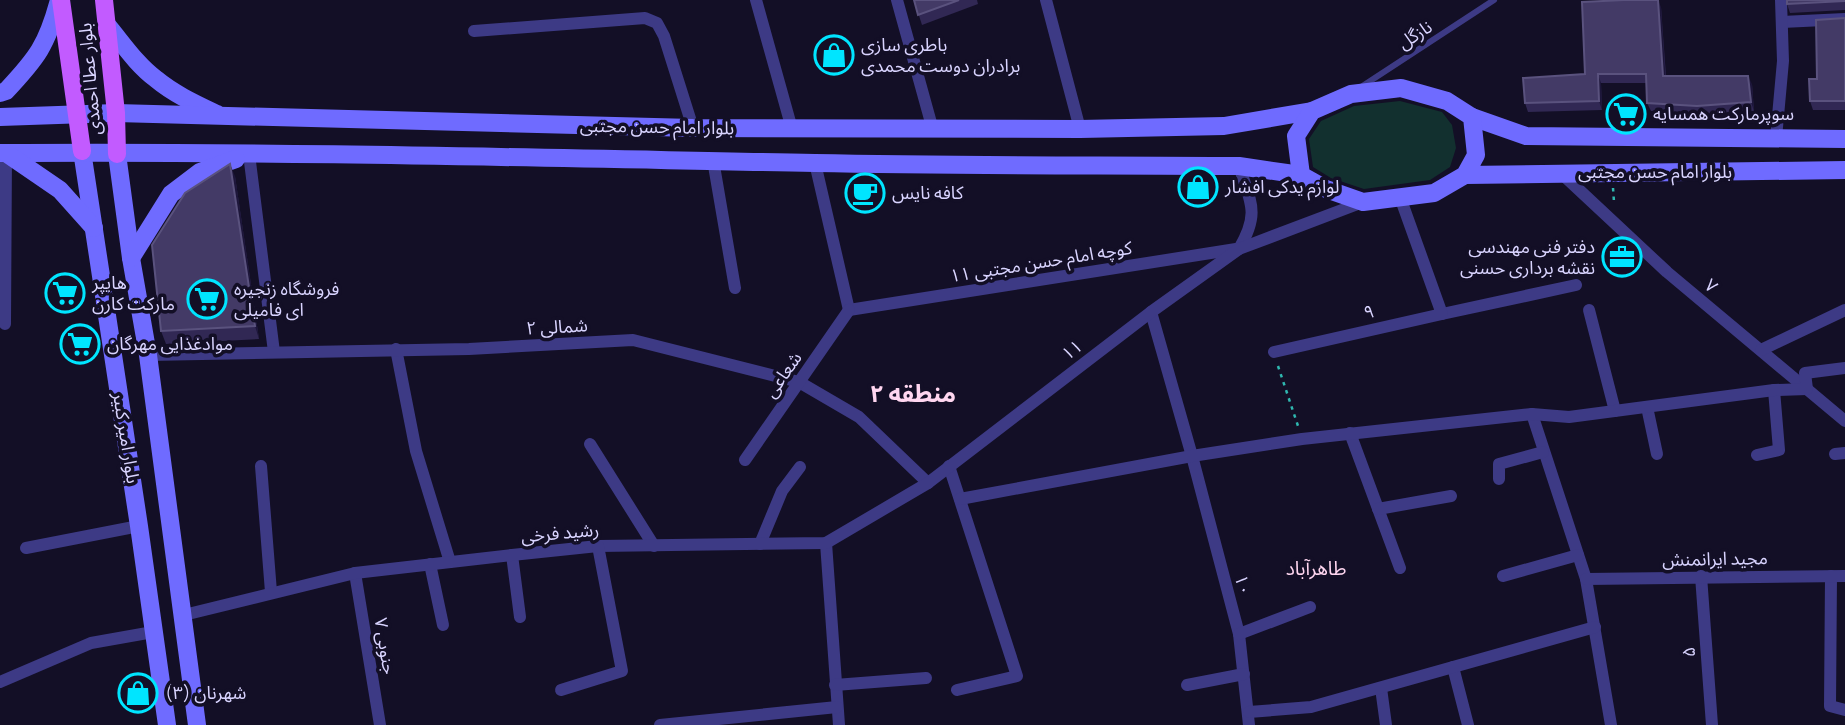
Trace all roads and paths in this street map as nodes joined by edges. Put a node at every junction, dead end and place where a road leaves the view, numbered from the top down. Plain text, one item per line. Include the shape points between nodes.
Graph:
1 (60, 0) edge
2 (104, 0) edge
3 (756, 0) edge
4 (897, 0) edge
5 (1046, 0) edge
6 (1494, 0) edge
7 (1781, 0) edge
8 (1845, 19) edge
9 (1782, 22) junction
10 (108, 26) junction
11 (474, 31) dead end
12 (0, 93) edge
13 (1351, 94) junction
14 (1312, 111) junction
15 (116, 113) junction
16 (77, 116) junction
17 (0, 117) edge
18 (1472, 117) junction
19 (223, 118) junction
20 (693, 128) junction
21 (792, 129) junction
22 (1080, 129) junction
23 (933, 130) junction
24 (1776, 138) junction
25 (1845, 139) edge
26 (82, 151) junction
27 (3, 153) edge
28 (117, 154) junction
29 (249, 154) junction
30 (713, 160) junction
31 (815, 163) junction
32 (1239, 166) junction
33 (1845, 170) edge
34 (1560, 172) junction
35 (1611, 172) junction
36 (1301, 175) junction
37 (1465, 175) junction
38 (1400, 197) junction
39 (1363, 202) junction
40 (1616, 213) dead end
41 (94, 228) junction
42 (1239, 249) junction
43 (131, 258) junction
44 (1576, 285) dead end
45 (735, 288) dead end
46 (849, 310) junction
47 (1589, 310) dead end
48 (1845, 310) edge
49 (1151, 312) junction
50 (1442, 314) junction
51 (5, 324) dead end
52 (396, 349) junction
53 (1761, 350) junction
54 (274, 352) junction
55 (1273, 352) joint
56 (148, 355) junction
57 (1845, 368) edge
58 (799, 382) junction
59 (1807, 389) junction
60 (1774, 390) junction
61 (1647, 407) junction
62 (1615, 411) junction
63 (1532, 414) junction
64 (1845, 421) edge
65 (1350, 433) junction
66 (1302, 439) junction
67 (590, 444) dead end
68 (1543, 452) junction
69 (1657, 454) dead end
70 (1757, 455) dead end
71 (1192, 456) junction
72 (745, 460) dead end
73 (261, 466) dead end
74 (949, 466) junction
75 (800, 467) dead end
76 (1499, 479) dead end
77 (928, 483) junction
78 (1451, 496) dead end
79 (960, 499) junction
80 (1378, 509) junction
81 (139, 526) junction
82 (826, 543) junction
83 (760, 544) junction
84 (598, 546) junction
85 (653, 546) junction
86 (26, 548) dead end
87 (512, 555) junction
88 (1578, 555) junction
89 (450, 562) junction
90 (430, 564) junction
91 (1400, 568) dead end
92 (355, 573) junction
93 (1503, 576) dead end
94 (1701, 576) junction
95 (1831, 576) junction
96 (1845, 576) edge
97 (1586, 579) junction
98 (271, 592) junction
99 (1310, 607) dead end
100 (184, 615) junction
101 (520, 617) dead end
102 (443, 625) dead end
103 (1595, 627) junction
104 (153, 632) junction
105 (1239, 634) junction
106 (1453, 667) junction
107 (1244, 674) junction
108 (926, 678) dead end
109 (0, 682) edge
110 (835, 685) junction
111 (1187, 685) dead end
112 (1381, 688) junction
113 (561, 690) dead end
114 (957, 690) dead end
115 (837, 707) junction
116 (1845, 710) edge
117 (1249, 719) edge
118 (166, 725) edge
119 (197, 725) edge
120 (380, 725) edge
121 (660, 725) edge
122 (839, 725) edge
123 (1386, 725) edge
124 (1468, 725) edge
125 (1611, 725) edge
126 (1712, 725) edge

1 - 12 main road via 34,61
1 - 16 main road, بلوار عطا احمدی
2 - 10 main road, بلوار عطا احمدی
3 - 21 street
4 - 23 street
5 - 22 street
6 - 13 lane, نازگل
7 - 9 street
8 - 9 street
9 - 24 street
10 - 15 main road, بلوار عطا احمدی
10 - 19 main road via 155,79
11 - 20 street via 645,18 657,23
13 - 14 main road
13 - 18 main road via 1401,88 1447,101
14 - 22 main road, بلوار امام حسن مجتبی via 1224,126
14 - 36 main road via 1296,136
15 - 16 main road, بلوار امام حسن مجتبی
15 - 19 main road, بلوار امام حسن مجتبی
15 - 28 main road, بلوار عطا احمدی
16 - 17 main road, بلوار امام حسن مجتبی
16 - 26 main road, بلوار عطا احمدی
18 - 24 main road, بلوار امام حسن مجتبی via 1526,136
18 - 37 main road via 1476,155
19 - 20 main road, بلوار امام حسن مجتبی
20 - 21 main road, بلوار امام حسن مجتبی
21 - 23 main road, بلوار امام حسن مجتبی
22 - 23 main road, بلوار امام حسن مجتبی
24 - 25 main road, بلوار امام حسن مجتبی
26 - 27 main road, بلوار امام حسن مجتبی
26 - 28 main road, بلوار امام حسن مجتبی
26 - 41 main road, بلوار امیر کبیر
27 - 41 main road via 60,190
27 - 51 street
28 - 29 main road, بلوار امام حسن مجتبی
28 - 43 main road, بلوار امیر کبیر
29 - 30 main road, بلوار امام حسن مجتبی
29 - 43 main road via 200,172 171,194
29 - 54 street
30 - 31 main road, بلوار امام حسن مجتبی
30 - 45 street
31 - 32 main road, بلوار امام حسن مجتبی
31 - 46 street
32 - 36 main road, بلوار امام حسن مجتبی
32 - 42 street via 1253,216
33 - 35 main road, بلوار امام حسن مجتبی
34 - 35 main road, بلوار امام حسن مجتبی
34 - 37 main road, بلوار امام حسن مجتبی
34 - 53 street, ۷ via 1667,272
35 - 40 path
36 - 39 main road
37 - 38 main road via 1434,193
38 - 39 main road
38 - 50 street
39 - 42 street, ۱۱
41 - 81 main road, بلوار امیر کبیر
42 - 46 street, کوچه امام حسن مجتبی ۱۱
42 - 49 street, ۱۱
43 - 56 main road, بلوار امیر کبیر
44 - 50 street, ۹
46 - 58 street, شعاعی
47 - 62 street
48 - 53 street
49 - 71 street, ۱۰
49 - 74 street, ۱۱
50 - 55 street, ۹
52 - 54 street, ۲ شمالی
52 - 58 street, ۲ شمالی via 633,340
52 - 89 street via 416,451
53 - 59 street, ۷
54 - 56 street, ۲ شمالی
55 - 66 path
56 - 100 main road, بلوار امیر کبیر
57 - 59 street via 1805,373
58 - 72 street, شعاعی
58 - 77 street, ۲ شمالی via 859,417
59 - 60 street
59 - 64 street, ۷
60 - 61 street
60 - 70 street via 1779,450
61 - 62 street
61 - 69 street
62 - 63 street via 1569,417
63 - 65 street
63 - 68 street
65 - 66 street
65 - 80 street
66 - 71 street
67 - 85 street
68 - 76 street via 1499,464
68 - 88 street
71 - 79 street
71 - 105 street, ۱۰
73 - 98 street
74 - 77 street, ۱۱
74 - 79 street
75 - 83 street via 782,491
77 - 82 street, رشید فرخی
78 - 80 street
79 - 114 street via 1017,676
80 - 91 street
81 - 86 street
81 - 104 main road, بلوار امیر کبیر
82 - 83 street, رشید فرخی
82 - 110 street
83 - 85 street, رشید فرخی
84 - 85 street, رشید فرخی
84 - 87 street, رشید فرخی
84 - 113 street via 622,671
87 - 89 street, رشید فرخی
87 - 101 street
88 - 93 street
88 - 97 street
89 - 90 street, رشید فرخی
90 - 92 street, رشید فرخی
90 - 102 street
92 - 98 street, رشید فرخی
92 - 120 street, ۷ جنوبی
94 - 95 street, مجید ایرانمنش
94 - 97 street, مجید ایرانمنش
94 - 126 street, ۵
95 - 96 street, مجید ایرانمنش
95 - 116 street via 1830,706
97 - 103 street
98 - 100 street, رشید فرخی
99 - 105 street
100 - 119 main road, بلوار امیر کبیر
103 - 106 street
103 - 125 street
104 - 109 street via 91,643
104 - 118 main road, بلوار امیر کبیر
105 - 107 street, ۱۰
106 - 112 street
106 - 124 street
107 - 111 street
107 - 117 street, ۱۰
108 - 110 street
110 - 115 street
112 - 117 street
112 - 123 street
115 - 121 street
115 - 122 street

